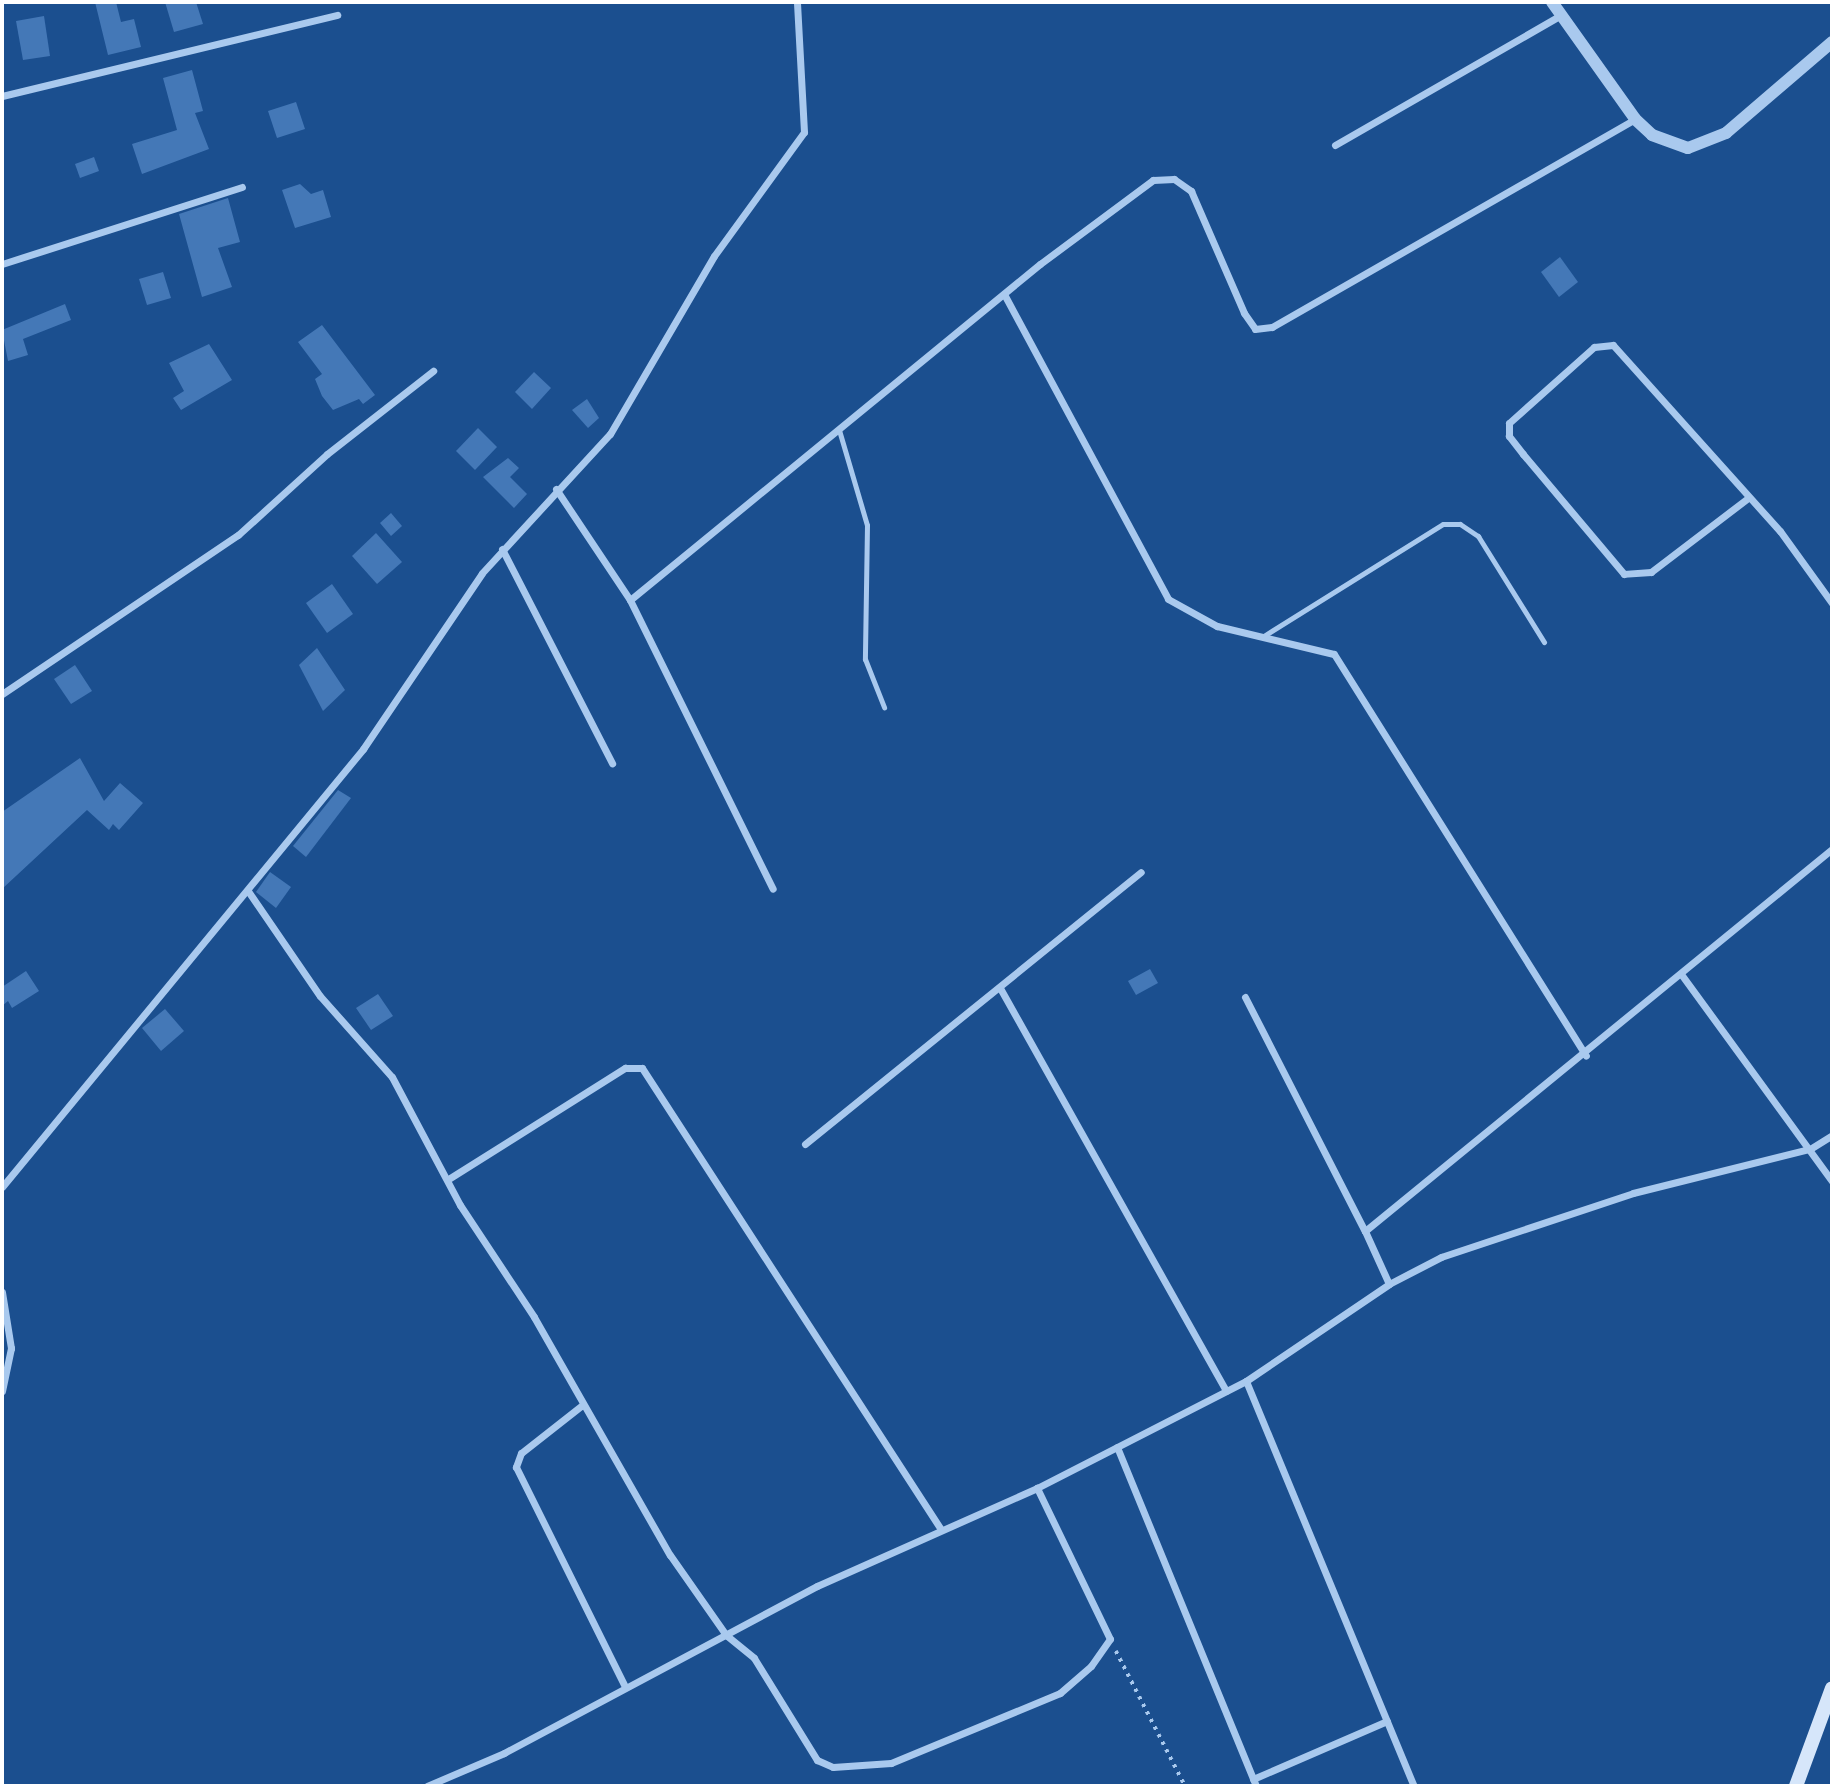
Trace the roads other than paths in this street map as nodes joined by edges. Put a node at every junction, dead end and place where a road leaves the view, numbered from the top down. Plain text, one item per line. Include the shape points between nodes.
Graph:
1 (797, 2) edge
2 (1552, 2) edge
3 (337, 15) dead end
4 (1561, 15) junction
5 (1832, 42) edge
6 (2, 96) edge
7 (1635, 119) junction
8 (1335, 145) dead end
9 (242, 187) dead end
10 (2, 264) edge
11 (1004, 294) junction
12 (433, 371) dead end
13 (839, 430) junction
14 (556, 489) junction
15 (1748, 498) junction
16 (502, 549) junction
17 (630, 600) junction
18 (1832, 603) edge
19 (1262, 637) junction
20 (1544, 642) dead end
21 (2, 694) edge
22 (884, 707) dead end
23 (612, 763) dead end
24 (1832, 849) edge
25 (1140, 872) dead end
26 (773, 889) dead end
27 (248, 891) junction
28 (1681, 974) junction
29 (1000, 988) junction
30 (1245, 997) dead end
31 (1586, 1056) junction
32 (1832, 1135) edge
33 (805, 1144) dead end
34 (1810, 1149) junction
35 (450, 1178) junction
36 (1832, 1181) edge
37 (2, 1187) edge
38 (1365, 1231) junction
39 (1388, 1284) junction
40 (2, 1292) edge
41 (1245, 1381) junction
42 (2, 1391) edge
43 (1226, 1391) junction
44 (580, 1406) junction
45 (1117, 1447) junction
46 (1037, 1488) junction
47 (940, 1528) junction
48 (726, 1635) junction
49 (625, 1687) junction
50 (1832, 1688) edge
51 (1387, 1721) junction
52 (1255, 1782) edge
53 (427, 1786) edge
54 (1414, 1786) edge
55 (1796, 1786) edge

1 - 14 street via 806,118 798,146 714,256 610,434
2 - 4 street
3 - 6 street
4 - 7 street
4 - 8 street
5 - 7 street via 1712,143 1674,145
7 - 11 street via 1272,327 1255,329 1244,313 1191,191 1174,179 1153,180
9 - 10 street
11 - 13 street
11 - 19 street via 1168,599 1217,626
12 - 21 street via 336,446 238,535
13 - 17 street
13 - 22 lane via 867,525 866,659
14 - 16 street
14 - 17 street
15 - 15 street via 1651,572 1624,575 1509,436 1509,423 1594,347 1613,345
15 - 18 street
16 - 23 street
16 - 27 street via 452,611 363,749
17 - 26 street
19 - 20 lane via 1443,524 1460,524 1478,536
19 - 31 street via 1318,647 1348,671
24 - 28 street
25 - 29 street
27 - 35 street via 320,996 392,1077
27 - 37 street
28 - 31 street
28 - 34 street
29 - 33 street
29 - 43 street
30 - 38 street
31 - 38 street
32 - 34 street
34 - 36 street
34 - 39 street via 1507,1232
35 - 44 street
35 - 47 street via 625,1068 642,1068
38 - 39 street
39 - 41 street
40 - 42 street via 11,1348
41 - 43 street
41 - 51 street
43 - 45 street
44 - 48 street
44 - 49 street via 521,1454 516,1467
45 - 46 street
45 - 52 street
46 - 47 street
46 - 48 street via 1110,1639 1060,1693 891,1763 859,1768 817,1760 754,1658
47 - 48 street
48 - 49 street
49 - 53 street via 505,1753
50 - 55 main road
51 - 52 street
51 - 54 street

